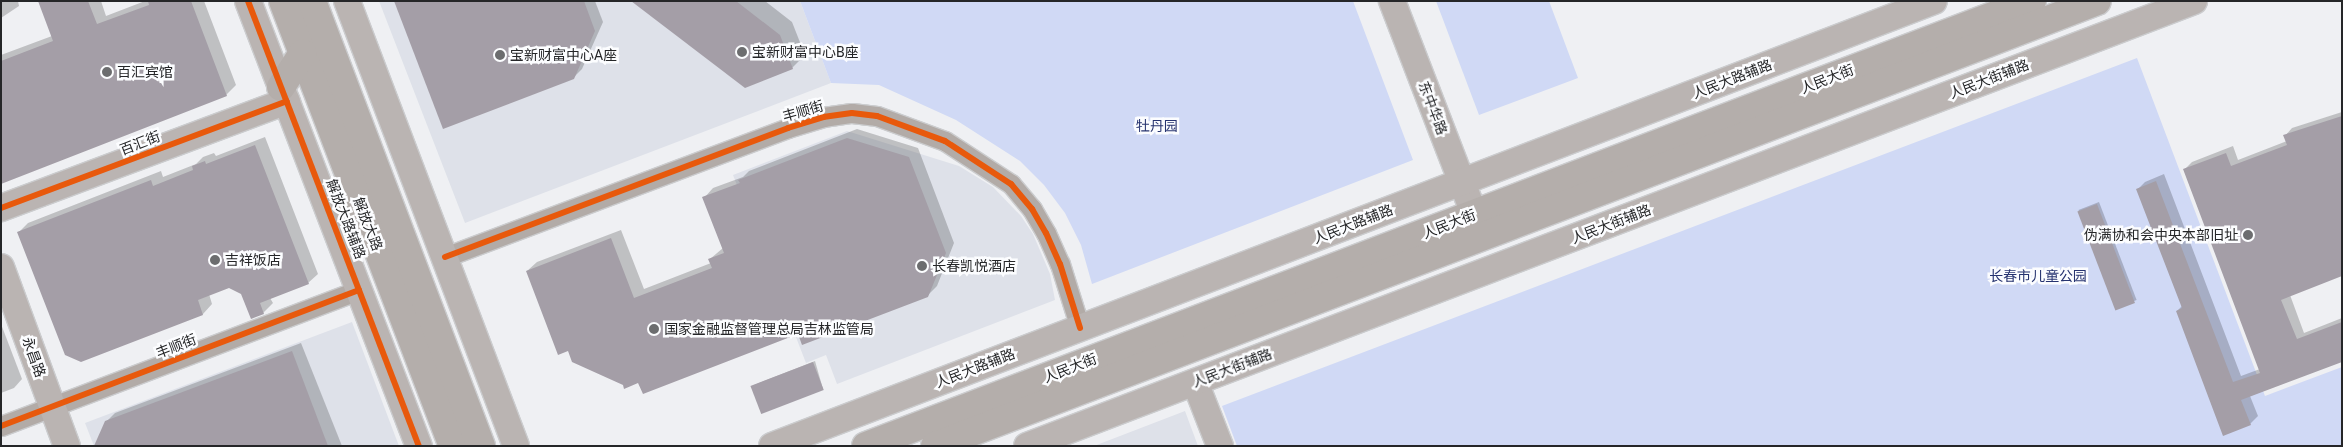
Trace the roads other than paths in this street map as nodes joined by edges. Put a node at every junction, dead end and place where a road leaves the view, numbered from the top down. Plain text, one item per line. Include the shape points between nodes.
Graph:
1 (248, 1) edge
2 (283, 1) edge
3 (312, 1) edge
4 (347, 1) edge
5 (1392, 1) edge
6 (1934, 1) edge
7 (2032, 1) edge
8 (2097, 1) edge
9 (2194, 1) edge
10 (303, 52) junction
11 (284, 94) junction
12 (1461, 182) junction
13 (1, 208) edge
14 (1474, 214) junction
15 (445, 257) junction
16 (1, 267) edge
17 (360, 290) junction
18 (1080, 328) junction
19 (1195, 382) junction
20 (52, 406) junction
21 (1, 426) edge
22 (68, 446) edge
23 (419, 446) edge
24 (453, 446) edge
25 (481, 446) edge
26 (516, 446) edge
27 (772, 446) edge
28 (866, 446) edge
29 (935, 446) edge
30 (1027, 446) edge
31 (1220, 446) edge

1 - 11 main road, 解放大路辅路
2 - 10 main road, 解放大路
3 - 25 main road, 解放大路
4 - 15 main road
5 - 12 main road, 东中华路
6 - 12 main road, 人民大路辅路
7 - 14 main road, 人民大街
8 - 29 main road, 人民大街
9 - 19 main road, 人民大街辅路
10 - 11 main road
10 - 24 main road, 解放大路
11 - 13 main road, 百汇街
11 - 17 main road, 解放大路辅路
12 - 14 main road, 东中华路
12 - 18 main road, 人民大路辅路
14 - 28 main road, 人民大街
15 - 18 street, 丰顺街 via 788,128 823,117 852,113 877,116 945,141 1011,184 1032,209 1046,233 1060,264
15 - 26 main road
16 - 20 main road, 永昌路
17 - 20 street, 丰顺街
17 - 23 main road, 解放大路辅路
18 - 27 main road, 人民大路辅路
19 - 30 main road, 人民大街辅路
19 - 31 main road
20 - 21 street, 丰顺街
20 - 22 main road, 永昌路

